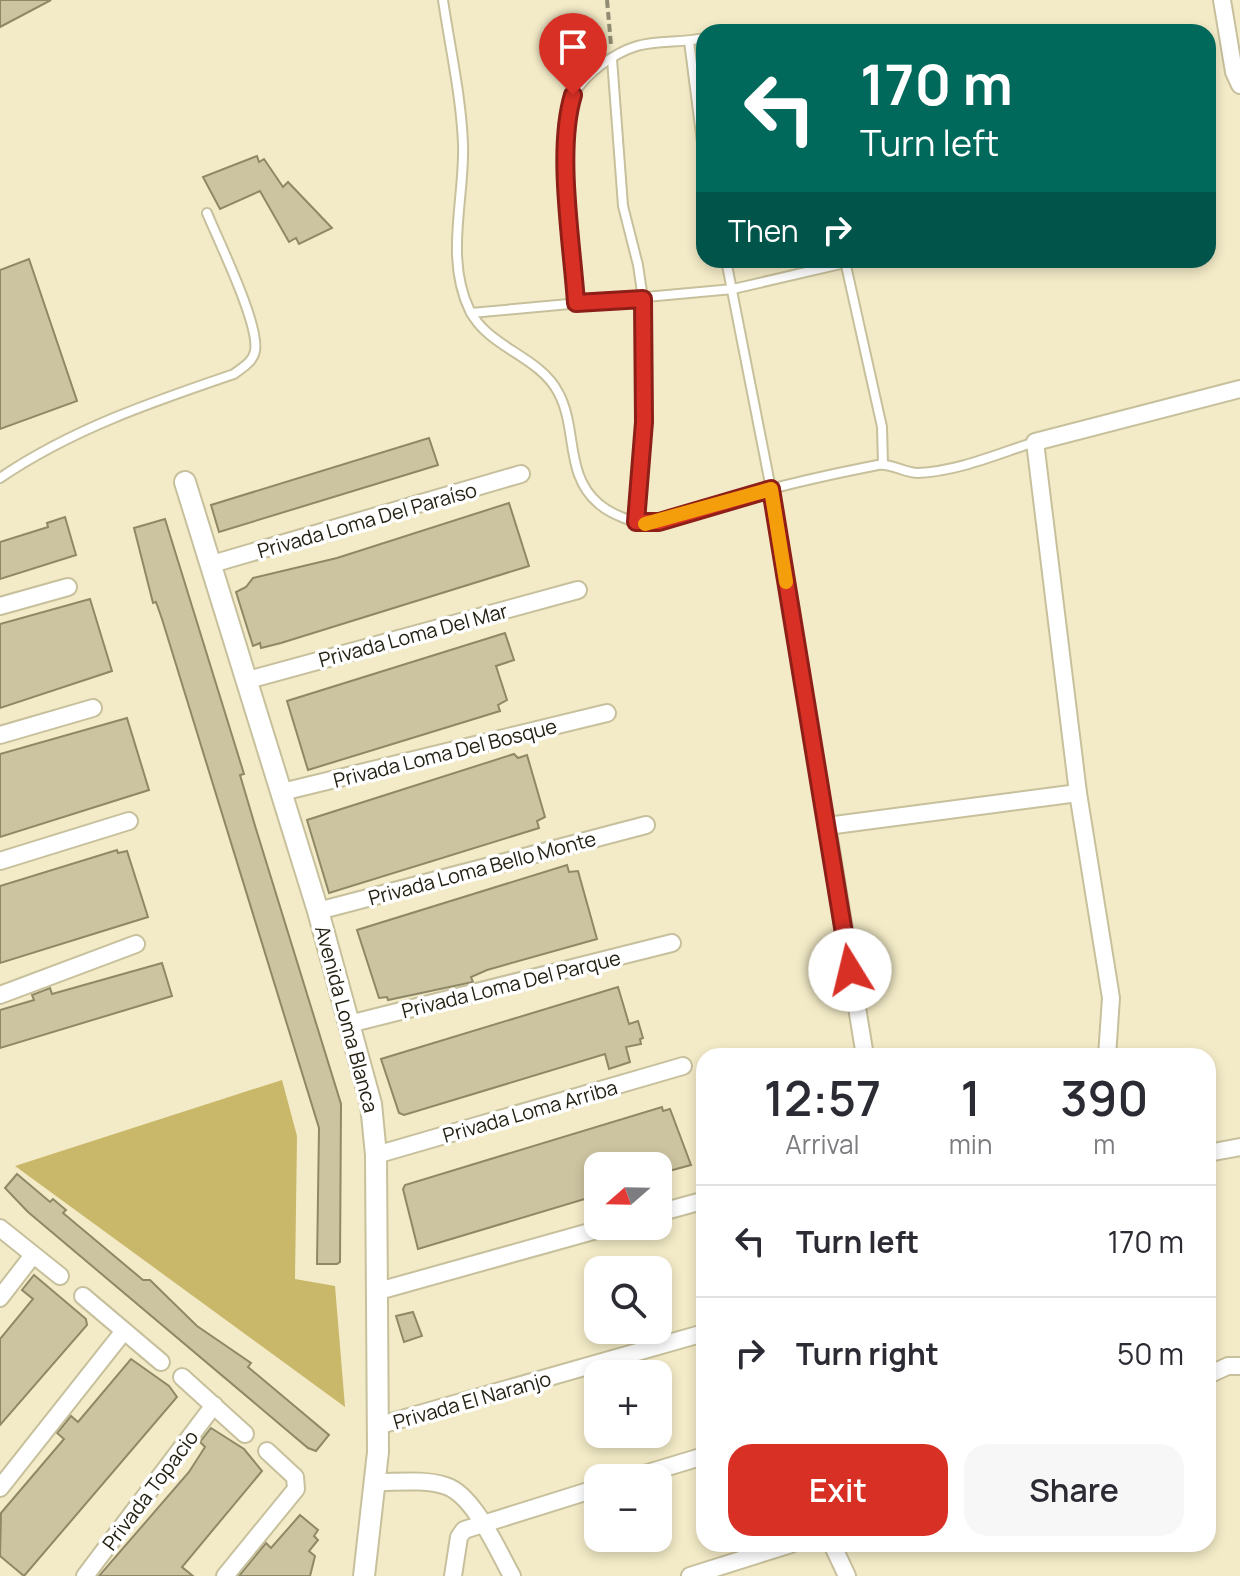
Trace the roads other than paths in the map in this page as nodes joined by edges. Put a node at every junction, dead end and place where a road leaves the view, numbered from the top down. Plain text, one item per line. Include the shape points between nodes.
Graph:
1 (443, 0) edge
2 (1222, 0) edge
3 (696, 40) edge
4 (689, 41) junction
5 (612, 59) junction
6 (1240, 85) edge
7 (696, 96) edge
8 (207, 213) dead end
9 (728, 268) edge
10 (817, 268) edge
11 (847, 268) edge
12 (733, 289) junction
13 (643, 299) junction
14 (576, 303) junction
15 (471, 313) junction
16 (1240, 389) edge
17 (1035, 442) junction
18 (883, 464) junction
19 (521, 474) dead end
20 (0, 478) edge
21 (185, 482) dead end
22 (771, 489) junction
23 (636, 522) junction
24 (212, 564) junction
25 (68, 587) dead end
26 (578, 590) dead end
27 (0, 606) edge
28 (248, 680) junction
29 (93, 708) dead end
30 (607, 713) dead end
31 (0, 735) edge
32 (282, 792) junction
33 (1078, 793) junction
34 (129, 821) dead end
35 (646, 825) dead end
36 (827, 826) junction
37 (0, 861) edge
38 (318, 911) junction
39 (672, 943) dead end
40 (136, 944) dead end
41 (0, 995) edge
42 (349, 1024) junction
43 (864, 1048) edge
44 (1108, 1048) edge
45 (683, 1066) dead end
46 (1240, 1147) edge
47 (1216, 1152) edge
48 (376, 1155) junction
49 (696, 1203) edge
50 (672, 1209) edge
51 (0, 1228) edge
52 (584, 1234) edge
53 (33, 1255) junction
54 (60, 1276) dead end
55 (375, 1292) junction
56 (83, 1296) dead end
57 (0, 1298) edge
58 (124, 1331) junction
59 (696, 1335) edge
60 (161, 1362) dead end
61 (1240, 1366) edge
62 (1216, 1371) edge
63 (182, 1377) dead end
64 (214, 1405) junction
65 (377, 1426) junction
66 (245, 1434) dead end
67 (267, 1451) dead end
68 (696, 1458) edge
69 (672, 1466) edge
70 (377, 1482) junction
71 (0, 1488) edge
72 (584, 1493) edge
73 (483, 1525) junction
74 (766, 1552) edge
75 (836, 1552) edge
76 (85, 1576) edge
77 (225, 1576) edge
78 (364, 1576) edge
79 (453, 1576) edge
80 (512, 1576) edge
81 (690, 1576) edge
82 (847, 1576) edge

1 - 15 lane via 461,97 458,268
2 - 6 street
3 - 4 lane
4 - 5 lane via 637,46
4 - 7 lane
5 - 13 lane via 623,206
5 - 14 lane via 579,87 568,112
8 - 20 lane via 253,326 255,353 249,363 234,374 77,433
9 - 12 lane
10 - 12 lane
11 - 18 lane via 882,427
12 - 13 lane
12 - 22 lane
13 - 14 lane
13 - 23 lane via 644,422
14 - 15 lane
15 - 23 lane via 546,375 564,407 571,452 584,486 598,503
16 - 17 street
17 - 18 lane via 945,471 913,473
17 - 33 street
18 - 22 lane
19 - 24 street, Privada Loma Del Paraíso
21 - 24 street, Avenida Loma Blanca
22 - 23 lane via 659,522
22 - 36 lane
24 - 28 street, Avenida Loma Blanca
25 - 27 street
26 - 28 street, Privada Loma Del Mar
28 - 32 street, Avenida Loma Blanca
29 - 31 street
30 - 32 street, Privada Loma Del Bosque
32 - 38 street, Avenida Loma Blanca
33 - 36 street
33 - 44 street via 1111,998
34 - 37 street
35 - 38 street, Privada Loma Bello Monte
36 - 43 street
38 - 42 street, Avenida Loma Blanca
39 - 42 street, Privada Loma Del Parque
40 - 41 street
42 - 48 street, Avenida Loma Blanca via 371,1104
45 - 48 street, Privada Loma Arriba
46 - 47 street
48 - 55 street, Avenida Loma Blanca
49 - 50 street
51 - 53 street
52 - 55 street
53 - 54 street
53 - 57 street
55 - 65 street, Avenida Loma Blanca
56 - 58 street
58 - 60 street
58 - 71 street
59 - 65 street, Privada El Naranjo
61 - 62 street
63 - 64 street
64 - 66 street
64 - 76 street, Privada Topacio
65 - 70 street, Avenida Loma Blanca
67 - 77 street via 297,1483 296,1489
68 - 69 street
70 - 73 street via 449,1486 466,1498
70 - 78 street, Avenida Loma Blanca
72 - 73 street
73 - 79 street via 464,1530 459,1537
73 - 80 street
74 - 81 street
75 - 82 street

